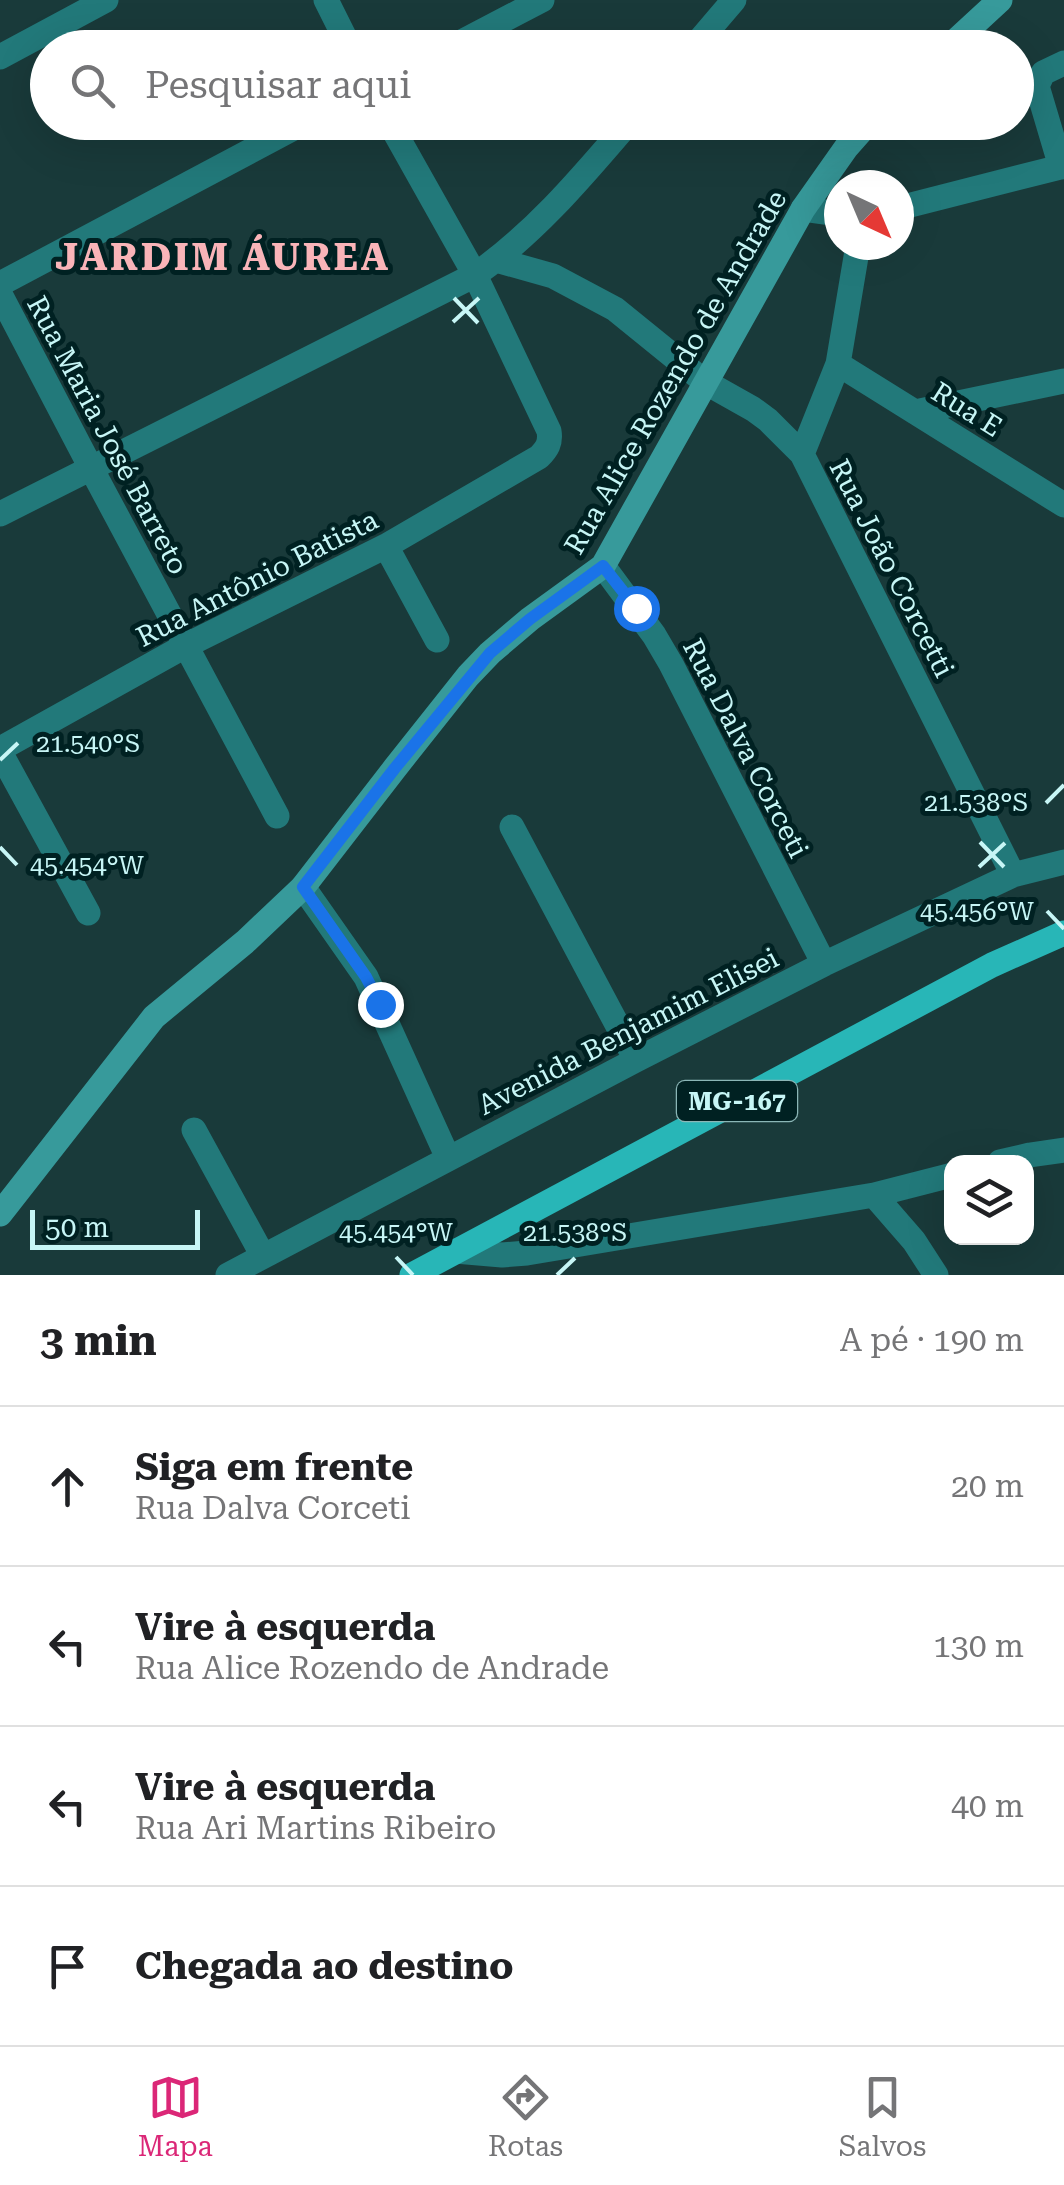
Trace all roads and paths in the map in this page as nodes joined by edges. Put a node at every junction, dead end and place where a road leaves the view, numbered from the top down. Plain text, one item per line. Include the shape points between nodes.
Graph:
1 (106, 0) edge
2 (326, 0) edge
3 (542, 0) edge
4 (734, 0) edge
5 (1000, 0) edge
6 (50, 30) edge
7 (341, 30) edge
8 (484, 30) edge
9 (708, 30) edge
10 (968, 30) edge
11 (30, 41) edge
12 (0, 57) edge
13 (1064, 63) edge
14 (272, 140) edge
15 (402, 140) edge
16 (613, 140) edge
17 (853, 140) edge
18 (1062, 167) edge
19 (914, 204) edge
20 (803, 210) junction
21 (824, 212) edge
22 (855, 260) edge
23 (485, 268) junction
24 (0, 284) edge
25 (0, 294) edge
26 (838, 364) junction
27 (1064, 381) edge
28 (705, 382) junction
29 (916, 412) junction
30 (802, 454) junction
31 (90, 468) junction
32 (1064, 505) edge
33 (0, 514) edge
34 (386, 546) junction
35 (603, 566) junction
36 (437, 640) dead end
37 (186, 646) junction
38 (0, 750) edge
39 (276, 816) dead end
40 (512, 827) dead end
41 (1064, 862) edge
42 (1013, 875) junction
43 (303, 887) junction
44 (88, 913) dead end
45 (1064, 933) edge
46 (824, 964) junction
47 (636, 1060) junction
48 (194, 1130) dead end
49 (1064, 1150) edge
50 (1030, 1155) edge
51 (448, 1158) junction
52 (944, 1177) edge
53 (874, 1195) junction
54 (0, 1214) edge
55 (455, 1251) junction
56 (264, 1256) junction
57 (228, 1275) edge
58 (412, 1275) edge
59 (936, 1275) edge

1 - 6 street
2 - 7 street
3 - 8 street
4 - 9 street
5 - 10 street
11 - 12 street
13 - 18 street via 1043,73 1037,86
14 - 24 street
15 - 23 street
16 - 23 street via 542,220
17 - 20 street, Rua Alice Rozendo de Andrade
18 - 19 street
20 - 21 street
20 - 28 street, Rua Alice Rozendo de Andrade
22 - 26 street
23 - 28 street, Rua João Corcetti via 554,276 615,309
23 - 31 street
23 - 34 street, Rua Antônio Batista via 549,431 548,448
25 - 31 street, Rua Maria José Barreto
26 - 29 street, Rua E
26 - 30 street
27 - 29 street
28 - 30 street, Rua João Corcetti via 753,409
28 - 35 street, Rua Alice Rozendo de Andrade
29 - 32 street, Rua E
30 - 42 street, Rua João Corcetti
31 - 33 street
31 - 37 street, Rua Maria José Barreto
34 - 36 street
34 - 37 street, Rua Antônio Batista
35 - 43 street, Rua Alice Rozendo de Andrade via 490,653
35 - 46 street, Rua Dalva Corceti via 671,664
37 - 38 street, Rua Antônio Batista
37 - 39 street, Rua Maria José Barreto
38 - 44 street
40 - 47 street
41 - 42 street, Avenida Benjamim Elisei
42 - 46 street, Avenida Benjamim Elisei
43 - 51 street via 366,977
43 - 54 street, Rua Alice Rozendo de Andrade via 154,1017
45 - 55 main road, MG-167
46 - 47 street, Avenida Benjamim Elisei
47 - 51 street, Avenida Benjamim Elisei
48 - 56 street
49 - 50 street
51 - 56 street, Avenida Benjamim Elisei
52 - 53 street
53 - 55 street via 528,1254
53 - 59 street
55 - 58 main road, MG-167
56 - 57 street, Avenida Benjamim Elisei

